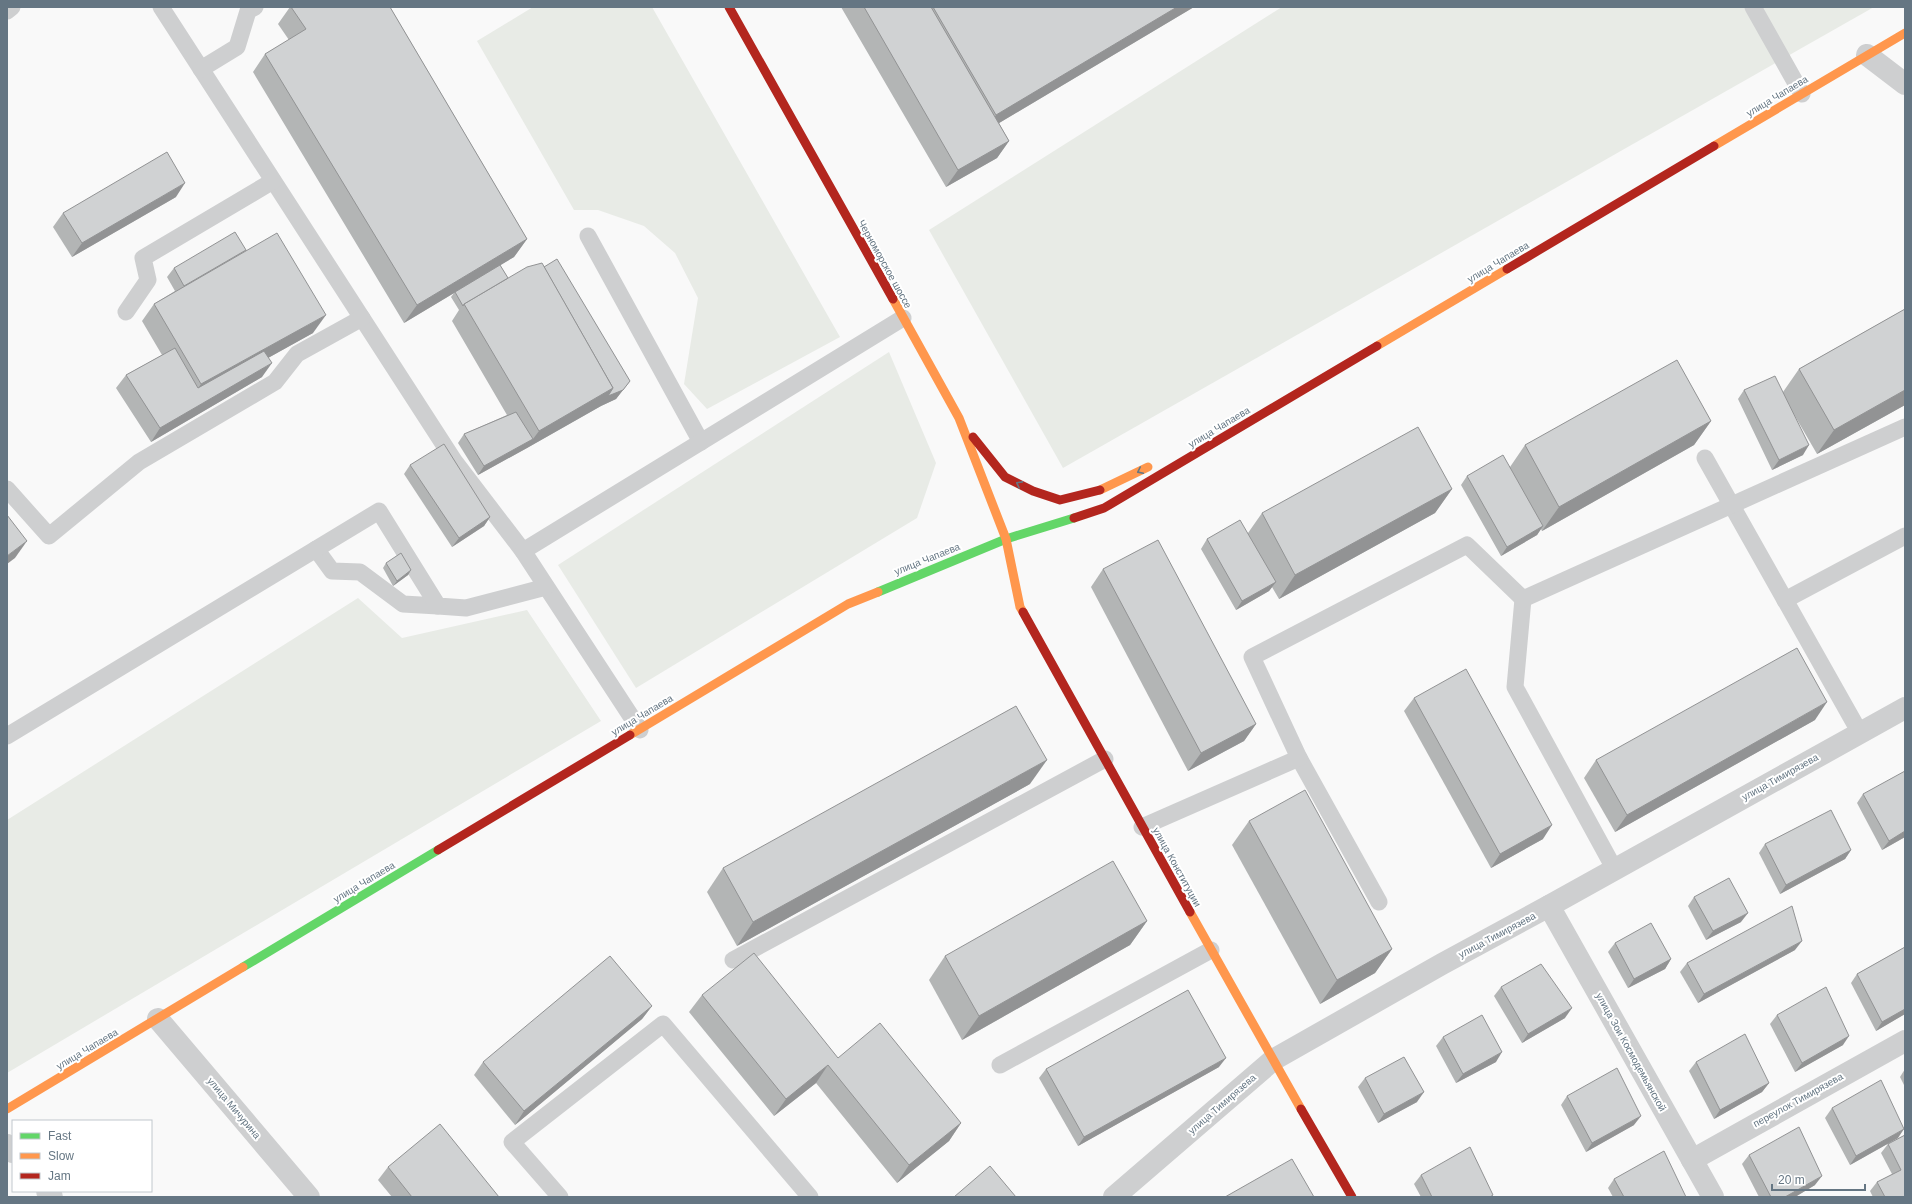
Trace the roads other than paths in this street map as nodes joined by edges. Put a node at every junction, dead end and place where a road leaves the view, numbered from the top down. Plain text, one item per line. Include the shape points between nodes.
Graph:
1 (12, 7) edge
2 (161, 7) edge
3 (255, 7) edge
4 (729, 7) edge
5 (1753, 7) edge
6 (7, 11) edge
7 (1905, 33) edge
8 (1867, 55) junction
9 (201, 69) junction
10 (1905, 84) edge
11 (1802, 94) junction
12 (273, 181) junction
13 (588, 236) dead end
14 (126, 312) dead end
15 (362, 318) junction
16 (904, 318) junction
17 (959, 418) junction
18 (1905, 427) edge
19 (1227, 435) junction
20 (701, 442) junction
21 (1174, 455) dead end
22 (1705, 458) edge
23 (1154, 464) dead end
24 (7, 489) edge
25 (1732, 505) junction
26 (1905, 536) edge
27 (1006, 539) junction
28 (316, 550) junction
29 (523, 551) junction
30 (546, 587) junction
31 (1523, 599) junction
32 (1785, 600) junction
33 (438, 606) junction
34 (1905, 708) edge
35 (640, 730) junction
36 (1860, 733) junction
37 (7, 736) edge
38 (1299, 758) junction
39 (1105, 760) junction
40 (1142, 827) junction
41 (1615, 870) junction
42 (1379, 902) dead end
43 (1550, 906) junction
44 (1211, 950) junction
45 (733, 960) dead end
46 (158, 1019) junction
47 (1905, 1041) edge
48 (1273, 1060) junction
49 (1000, 1065) dead end
50 (7, 1109) edge
51 (1692, 1160) junction
52 (309, 1197) edge
53 (560, 1197) edge
54 (810, 1197) edge
55 (1114, 1197) edge
56 (1352, 1197) edge
57 (1713, 1197) edge

1 - 6 lane
2 - 9 lane
3 - 9 lane via 248,11 237,47
4 - 16 main road, Черноморское шоссе
5 - 11 lane
7 - 8 main road, улица Чапаева
8 - 10 street
8 - 11 main road, улица Чапаева
9 - 12 lane
11 - 19 main road, улица Чапаева
12 - 14 lane via 143,258 148,280
12 - 15 lane
13 - 20 lane
15 - 24 lane via 297,354 275,382 139,462 49,536
15 - 29 lane via 455,462
16 - 17 main road, Черноморское шоссе
16 - 20 lane
23 -> 17 main road via 1098,492 1060,500 1033,491 1005,477
17 - 27 main road, Черноморское шоссе
18 - 25 lane
19 - 21 main road
19 - 27 main road, улица Чапаева via 1104,508
20 - 29 lane
22 - 25 lane
25 - 31 lane
25 - 32 lane
26 - 32 lane
27 - 35 main road, улица Чапаева via 848,604
27 - 39 main road, улица Конституции via 1020,607
28 - 33 lane via 332,571 360,572 403,604
28 - 33 lane via 379,511
28 - 37 lane
29 - 30 lane
30 - 33 lane via 466,608
30 - 35 lane
31 - 38 lane via 1467,545 1252,656
31 - 41 lane via 1515,687
32 - 36 lane
34 - 36 street, улица Тимирязева
35 - 46 main road, улица Чапаева
36 - 41 street, улица Тимирязева
38 - 40 lane
38 - 42 lane
39 - 40 main road, улица Конституции
39 - 45 lane
40 - 44 main road, улица Конституции
41 - 43 street, улица Тимирязева
43 - 48 street, улица Тимирязева
43 - 51 street, улица Зои Космодемьянской
44 - 48 main road, улица Конституции
44 - 49 lane
46 - 50 main road, улица Чапаева
46 - 52 street, улица Мичурина
47 - 51 street, переулок Тимирязева
48 - 55 street, улица Тимирязева
48 - 56 main road, улица Конституции
51 - 57 street, улица Зои Космодемьянской
53 - 54 lane via 512,1142 663,1024

